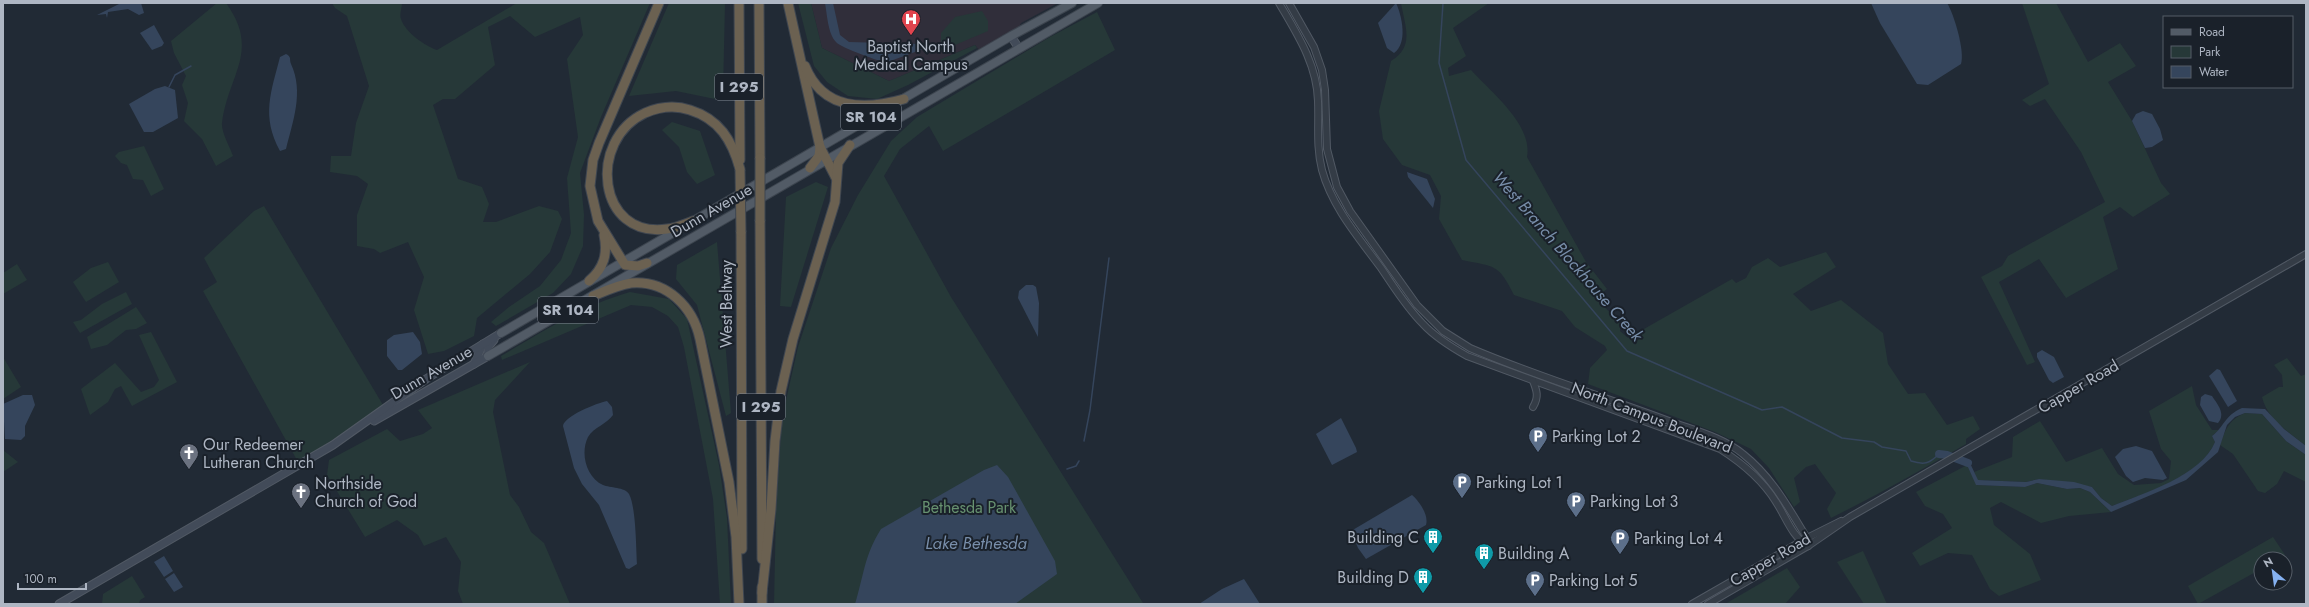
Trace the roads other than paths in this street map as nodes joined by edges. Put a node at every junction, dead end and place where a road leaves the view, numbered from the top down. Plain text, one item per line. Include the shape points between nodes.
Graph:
1 (658, 3) edge
2 (739, 3) edge
3 (759, 3) edge
4 (788, 3) edge
5 (1072, 3) edge
6 (1098, 3) edge
7 (1279, 3) edge
8 (1289, 3) edge
9 (1301, 24) junction
10 (1294, 28) junction
11 (1011, 36) junction
12 (1018, 47) junction
13 (800, 53) junction
14 (904, 98) junction
15 (850, 145) junction
16 (820, 147) junction
17 (827, 159) junction
18 (810, 168) junction
19 (740, 170) junction
20 (836, 179) junction
21 (693, 220) junction
22 (603, 232) junction
23 (2306, 254) edge
24 (622, 262) junction
25 (648, 263) junction
26 (589, 281) junction
27 (593, 296) junction
28 (501, 333) junction
29 (483, 344) junction
30 (488, 356) junction
31 (474, 364) junction
32 (1533, 381) junction
33 (1534, 407) dead end
34 (1660, 418) junction
35 (1657, 426) junction
36 (339, 441) junction
37 (1750, 460) junction
38 (1745, 466) junction
39 (1850, 517) junction
40 (1807, 538) junction
41 (1800, 542) junction
42 (1808, 546) junction
43 (762, 593) junction
44 (59, 604) edge
45 (739, 604) edge
46 (742, 604) edge
47 (762, 604) edge
48 (1692, 604) edge
49 (1708, 604) edge

1 - 22 highway via 593,160 591,197 594,212
2 - 19 highway, West Beltway / I 295
3 - 43 highway, I 295, bridge
4 - 13 highway
5 - 11 main road, Dunn Avenue / SR 104
6 - 12 main road, Dunn Avenue / SR 104
7 - 10 street, North Campus Boulevard
8 - 9 street, North Campus Boulevard
9 - 10 street
9 - 34 street, North Campus Boulevard via 1314,47 1322,70 1326,149 1337,187 1350,211 1426,315 1447,334 1470,348
10 - 32 street, North Campus Boulevard via 1308,54 1315,78 1322,169 1328,188 1343,216 1423,325 1452,348 1467,356
11 - 12 main road
11 - 14 main road, Dunn Avenue / SR 104
12 - 15 main road, Dunn Avenue / SR 104
13 - 14 highway via 815,84 841,102 868,107
13 - 16 highway
14 - 16 main road, Dunn Avenue / SR 104
15 - 17 main road, Dunn Avenue / SR 104
15 - 20 highway via 840,158
16 - 17 highway
16 - 18 highway via 819,156
16 - 21 main road, Dunn Avenue / SR 104
17 - 18 main road, Dunn Avenue / SR 104
17 - 20 highway
18 - 25 main road, Dunn Avenue / SR 104
19 - 21 highway via 734,150 724,132 699,113 678,107 657,108 633,119 623,129 612,146 606,170 609,192 620,212 632,222 648,229 667,229
19 - 46 highway, West Beltway / I 295, bridge
20 - 43 highway via 835,202 793,339 781,391 774,441 771,509
21 - 24 main road, Dunn Avenue / SR 104
22 - 24 highway
22 - 26 highway via 606,244 605,257 600,269
23 - 39 street, Capper Road
24 - 25 highway via 633,266
24 - 26 main road, Dunn Avenue / SR 104
25 - 27 main road, Dunn Avenue / SR 104
26 - 28 main road, Dunn Avenue / SR 104
27 - 30 main road, Dunn Avenue / SR 104
27 - 45 highway via 630,283 652,286 681,301 695,320 729,482 736,537
28 - 29 main road, Dunn Avenue / SR 104
28 - 30 main road via 488,347
29 - 31 main road
29 - 36 main road, Dunn Avenue / SR 104 via 426,379
30 - 31 main road, Dunn Avenue / SR 104
31 - 36 main road, Dunn Avenue / SR 104
32 - 33 street via 1537,392
32 - 35 street, North Campus Boulevard
34 - 35 street
34 - 37 street, North Campus Boulevard via 1717,439
35 - 38 street, North Campus Boulevard via 1720,449
36 - 44 main road, Dunn Avenue / SR 104
37 - 38 street
37 - 40 street, North Campus Boulevard via 1779,491
38 - 41 street, North Campus Boulevard via 1768,490
39 - 40 street, Capper Road
39 - 42 street, Capper Road
40 - 41 street, Capper Road
40 - 42 street, North Campus Boulevard
41 - 42 street
41 - 48 street, Capper Road
42 - 49 street, Capper Road
43 - 47 highway, I 295

